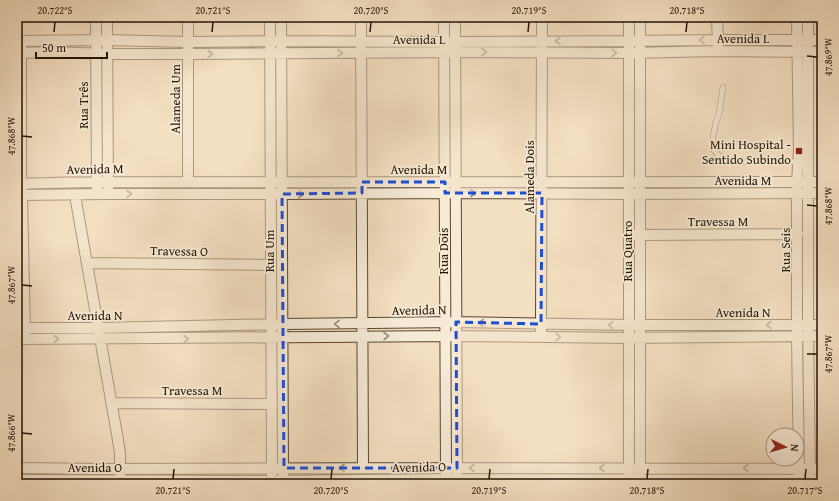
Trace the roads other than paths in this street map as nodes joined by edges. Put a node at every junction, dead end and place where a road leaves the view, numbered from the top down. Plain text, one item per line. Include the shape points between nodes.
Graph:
1 (96, 17) edge
2 (107, 17) edge
3 (188, 17) edge
4 (270, 17) edge
5 (281, 17) edge
6 (361, 17) edge
7 (444, 17) edge
8 (455, 17) edge
9 (542, 17) edge
10 (629, 17) edge
11 (640, 17) edge
12 (717, 17) edge
13 (797, 17) edge
14 (808, 17) edge
15 (107, 40) junction
16 (718, 40) junction
17 (797, 40) junction
18 (808, 40) junction
19 (822, 40) edge
20 (19, 41) edge
21 (96, 41) junction
22 (270, 41) junction
23 (281, 41) junction
24 (361, 41) junction
25 (629, 41) junction
26 (640, 41) junction
27 (188, 42) junction
28 (542, 46) junction
29 (444, 47) junction
30 (455, 47) junction
31 (718, 51) junction
32 (361, 52) junction
33 (640, 52) junction
34 (797, 52) junction
35 (808, 52) junction
36 (822, 52) edge
37 (19, 53) edge
38 (96, 53) junction
39 (270, 53) junction
40 (281, 53) junction
41 (629, 53) junction
42 (107, 54) junction
43 (188, 54) junction
44 (723, 87) dead end
45 (798, 162) junction
46 (97, 182) junction
47 (108, 182) junction
48 (188, 182) junction
49 (271, 182) junction
50 (282, 182) junction
51 (362, 182) junction
52 (445, 182) junction
53 (456, 182) junction
54 (542, 182) junction
55 (808, 182) junction
56 (822, 182) edge
57 (629, 183) junction
58 (19, 184) edge
59 (797, 187) junction
60 (640, 188) junction
61 (456, 192) junction
62 (362, 193) junction
63 (445, 193) junction
64 (542, 193) junction
65 (808, 193) junction
66 (822, 193) edge
67 (97, 194) junction
68 (108, 194) junction
69 (276, 194) junction
70 (629, 194) junction
71 (20, 195) edge
72 (76, 195) junction
73 (798, 234) junction
74 (634, 235) junction
75 (87, 263) junction
76 (271, 264) junction
77 (456, 322) junction
78 (445, 323) junction
79 (282, 324) junction
80 (362, 324) junction
81 (541, 324) junction
82 (797, 324) junction
83 (808, 324) junction
84 (822, 324) edge
85 (271, 325) junction
86 (635, 325) junction
87 (21, 328) edge
88 (98, 328) junction
89 (445, 336) junction
90 (456, 336) junction
91 (541, 336) junction
92 (797, 336) junction
93 (808, 336) junction
94 (822, 336) edge
95 (363, 337) junction
96 (635, 337) junction
97 (272, 338) junction
98 (283, 338) junction
99 (21, 339) edge
100 (100, 339) junction
101 (111, 403) junction
102 (272, 404) junction
103 (22, 468) edge
104 (284, 468) junction
105 (363, 468) junction
106 (446, 468) junction
107 (457, 468) junction
108 (630, 468) junction
109 (640, 468) junction
110 (799, 468) junction
111 (810, 468) junction
112 (822, 468) edge
113 (105, 469) junction
114 (120, 469) junction
115 (272, 469) junction
116 (822, 480) edge
117 (23, 481) edge
118 (105, 482) edge
119 (119, 482) edge
120 (446, 482) edge
121 (457, 482) edge
122 (629, 482) edge
123 (640, 482) edge
124 (799, 482) edge
125 (810, 482) edge
126 (277, 483) edge

1 - 21 street, Rua Três
2 - 15 street, Rua Três
3 - 27 street, Alameda Um
4 - 22 street, Rua Um
5 - 23 street, Rua Um
6 - 24 street
7 - 29 street, Rua Dois
8 - 30 street, Rua Dois
9 - 28 street, Alameda Dois
10 - 25 street, Rua Quatro
11 - 26 street, Rua Quatro
12 - 16 street
13 - 17 street, Rua Seis
14 - 18 street, Rua Seis
15 - 21 street, Avenida L
15 - 27 street, Avenida L
15 - 42 street, Rua Três
16 - 17 street, Avenida L
16 -> 26 street, Avenida L
16 - 31 street
17 - 18 street, Avenida L
17 - 34 street, Rua Seis
18 - 19 street, Avenida L
18 - 35 street, Rua Seis
20 - 21 street, Avenida L
20 - 37 street
21 - 38 street, Rua Três
22 - 23 street, Avenida L
22 - 27 street, Avenida L
22 - 39 street, Rua Um
23 - 24 street, Avenida L
23 - 40 street, Rua Um
24 - 29 street, Avenida L
24 - 32 street
25 - 26 street, Avenida L
25 -> 28 street, Avenida L
25 - 41 street, Rua Quatro
26 - 33 street, Rua Quatro
27 - 43 street, Alameda Um
28 - 30 street, Avenida L
28 -> 41 street, Avenida L
28 - 54 street, Alameda Dois
29 - 30 street, Avenida L
29 - 32 street, Avenida L
29 - 52 street, Rua Dois
30 - 53 street, Rua Dois
31 - 33 street, Avenida L
31 - 34 street, Avenida L
40 -> 32 street, Avenida L
32 - 51 street
33 - 41 street, Avenida L
33 - 60 street, Rua Quatro
34 - 35 street, Avenida L
34 - 45 street, Rua Seis
35 - 36 street, Avenida L
35 - 55 street, Rua Seis
37 - 38 street, Avenida L
37 - 58 street
38 - 42 street, Avenida L
38 - 46 street, Rua Três
39 - 40 street, Avenida L
43 -> 39 street, Avenida L
39 - 49 street, Rua Um
40 - 50 street, Rua Um
41 - 57 street, Rua Quatro
42 - 43 street, Avenida L
42 - 47 street, Rua Três
43 - 48 street, Alameda Um
44 - 45 lane via 720,114 713,136 713,149 718,155 731,162
45 - 59 street, Rua Seis
46 - 47 street, Avenida M
46 - 58 street, Avenida M
46 - 67 street, Rua Três
47 - 48 street, Avenida M
47 - 68 street, Rua Três
48 - 49 street, Avenida M
49 - 50 street, Avenida M
49 - 69 street, Rua Um
50 - 51 street, Avenida M
50 - 69 street, Rua Um
51 - 52 street, Avenida M
51 - 62 street
52 - 53 street, Avenida M
52 - 63 street, Rua Dois
53 - 54 street, Avenida M
53 - 61 street, Rua Dois
54 - 57 street, Avenida M
54 - 64 street, Alameda Dois
55 - 56 street, Avenida M
55 - 59 street, Avenida M
55 - 65 street, Rua Seis
57 - 60 street, Avenida M
57 - 70 street, Rua Quatro
58 - 71 street
59 - 60 street, Avenida M
59 - 65 street, Avenida M
59 - 73 street, Rua Seis
60 - 70 street, Avenida M
60 - 74 street, Rua Quatro
61 - 63 street, Avenida M
61 -> 64 street, Avenida M
61 - 77 street, Rua Dois
62 - 63 street, Avenida M
69 -> 62 street, Avenida M
62 - 80 street
63 - 78 street, Rua Dois
64 - 70 street, Avenida M
64 - 81 street, Alameda Dois
65 - 66 street, Avenida M
65 - 83 street, Rua Seis
67 - 68 street, Avenida M
67 - 72 street, Avenida M
68 -> 69 street, Avenida M
69 - 76 street, Rua Um
69 - 79 street, Rua Um
70 - 74 street, Rua Quatro
71 - 72 street, Avenida M
71 - 87 street
72 - 75 street
73 - 74 street, Travessa M
73 - 82 street, Rua Seis
74 - 86 street, Rua Quatro
75 - 76 street, Travessa O
75 - 88 street
76 - 85 street, Rua Um
77 - 78 street, Avenida N
81 -> 77 street, Avenida N
77 - 90 street, Rua Dois
78 - 80 street, Avenida N
78 - 89 street, Rua Dois
80 -> 79 street, Avenida N
79 - 85 street, Avenida N
79 - 98 street, Rua Um
80 - 95 street
86 -> 81 street, Avenida N
81 - 91 street, Alameda Dois
82 - 83 street, Avenida N
82 -> 86 street, Avenida N
82 - 92 street, Rua Seis
83 - 84 street, Avenida N
83 - 93 street, Rua Seis
85 - 88 street, Avenida N
85 - 97 street, Rua Um
86 - 96 street, Rua Quatro
87 - 88 street, Avenida N
87 - 99 street
88 - 100 street
89 - 90 street, Avenida N
95 -> 89 street, Avenida N
89 - 106 street, Rua Dois
90 - 91 street, Avenida N
90 - 107 street, Rua Dois
91 -> 96 street, Avenida N
92 - 93 street, Avenida N
92 - 96 street, Avenida N
92 - 110 street, Rua Seis
93 - 94 street, Avenida N
93 - 111 street, Rua Seis
95 - 98 street, Avenida N
95 - 105 street
96 - 108 street, Rua Quatro
96 - 109 street, Rua Quatro
97 - 98 street, Avenida N
100 -> 97 street, Avenida N
97 - 102 street, Rua Um
98 - 104 street, Rua Um
99 -> 100 street, Avenida N
100 - 101 street
101 - 102 street, Travessa M
101 - 114 street via 120,454
102 - 115 street, Rua Um
103 - 113 street, Avenida O
103 - 117 street
105 -> 104 street, Avenida O
104 - 115 street, Avenida O
104 - 126 street, Rua Um
105 - 106 street, Avenida O
106 - 107 street, Avenida O
106 - 120 street, Rua Dois
108 -> 107 street, Avenida O
107 - 121 street, Rua Dois
108 - 109 street, Avenida O
108 - 122 street, Rua Quatro
110 -> 109 street, Avenida O
109 - 123 street, Rua Quatro
110 - 111 street, Avenida O
110 - 124 street, Rua Seis
111 - 112 street, Avenida O
111 - 125 street, Rua Seis
113 - 114 street, Avenida O
113 - 118 street
114 - 115 street, Avenida O
114 - 119 street
115 - 126 street, Rua Um
116 - 125 street, Avenida O
117 - 118 street, Avenida O
118 - 119 street, Avenida O
119 - 126 street, Avenida O
120 - 121 street, Avenida O
120 - 126 street, Avenida O
121 - 122 street, Avenida O
122 - 123 street, Avenida O
123 - 124 street, Avenida O
124 - 125 street, Avenida O

